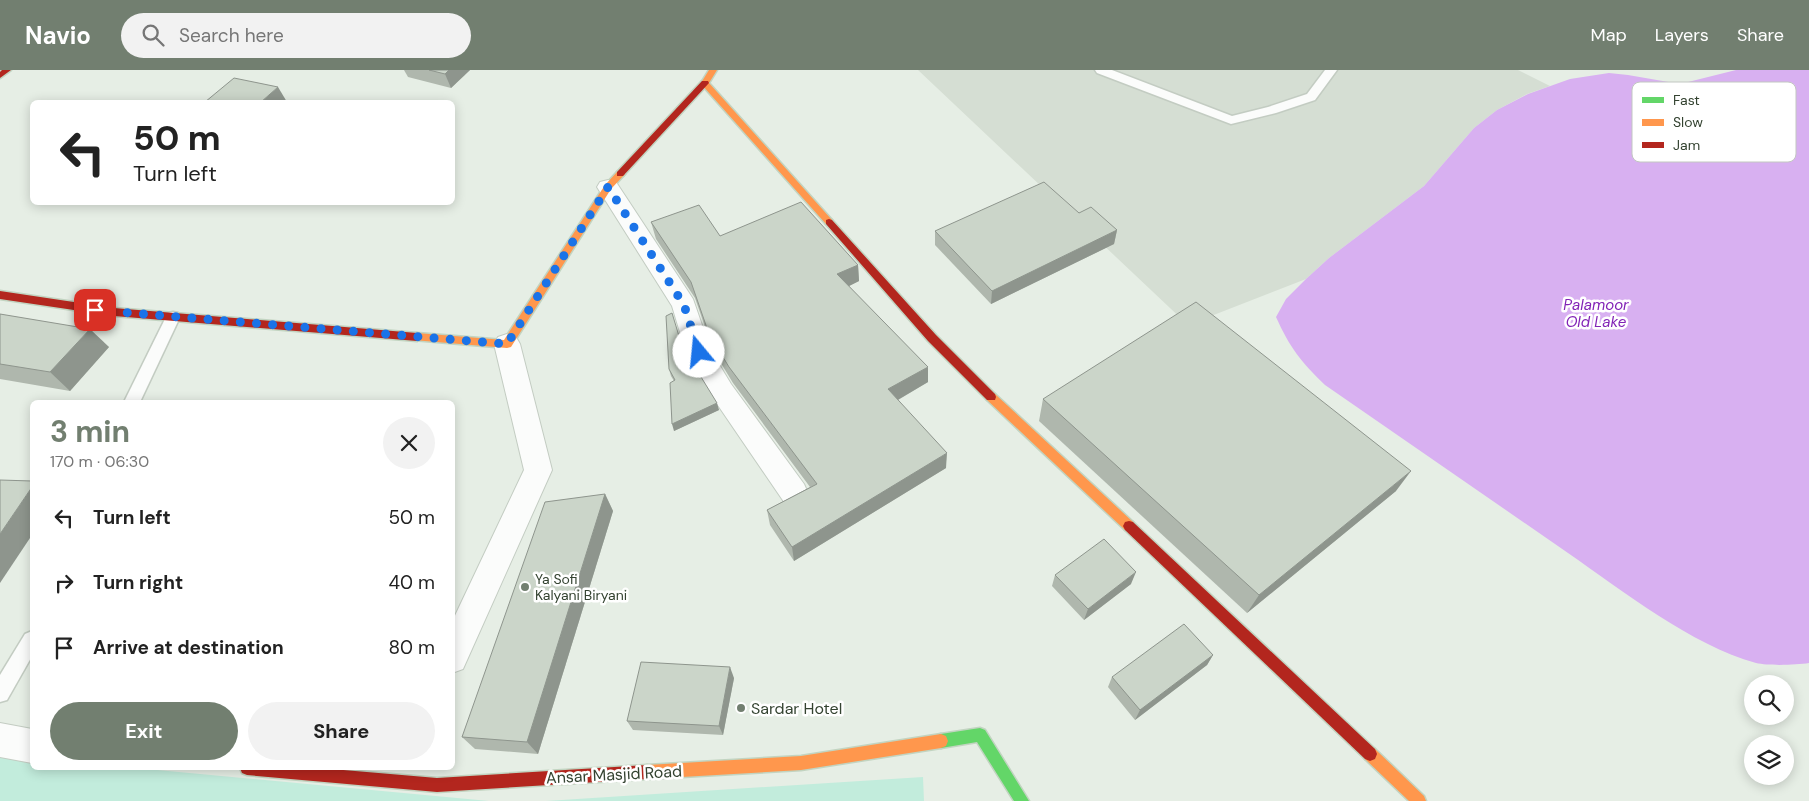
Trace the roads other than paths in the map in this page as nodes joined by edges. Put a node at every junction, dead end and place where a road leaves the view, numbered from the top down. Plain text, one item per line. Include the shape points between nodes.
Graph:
1 (7, 70) edge
2 (712, 70) edge
3 (1100, 70) edge
4 (1331, 70) edge
5 (0, 76) edge
6 (705, 82) junction
7 (608, 187) junction
8 (0, 295) edge
9 (173, 317) junction
10 (507, 344) junction
11 (133, 400) edge
12 (794, 493) dead end
13 (30, 643) edge
14 (455, 651) edge
15 (0, 693) edge
16 (0, 740) edge
17 (30, 746) edge
18 (298, 770) edge
19 (400, 774) edge
20 (1022, 801) edge
21 (1419, 801) edge

1 - 5 main road
2 - 6 main road
3 - 4 lane via 1231,120 1311,97
6 - 7 main road
6 - 21 main road via 932,338
7 - 10 main road
7 - 12 street via 684,305 699,352 722,391
8 - 9 main road
9 - 10 main road
9 - 11 lane
10 - 14 street via 538,470
13 - 15 lane
16 - 17 street
18 - 19 main road, Ansar Masjid Road
19 - 20 main road, Ansar Masjid Road via 437,785 801,762 980,735

